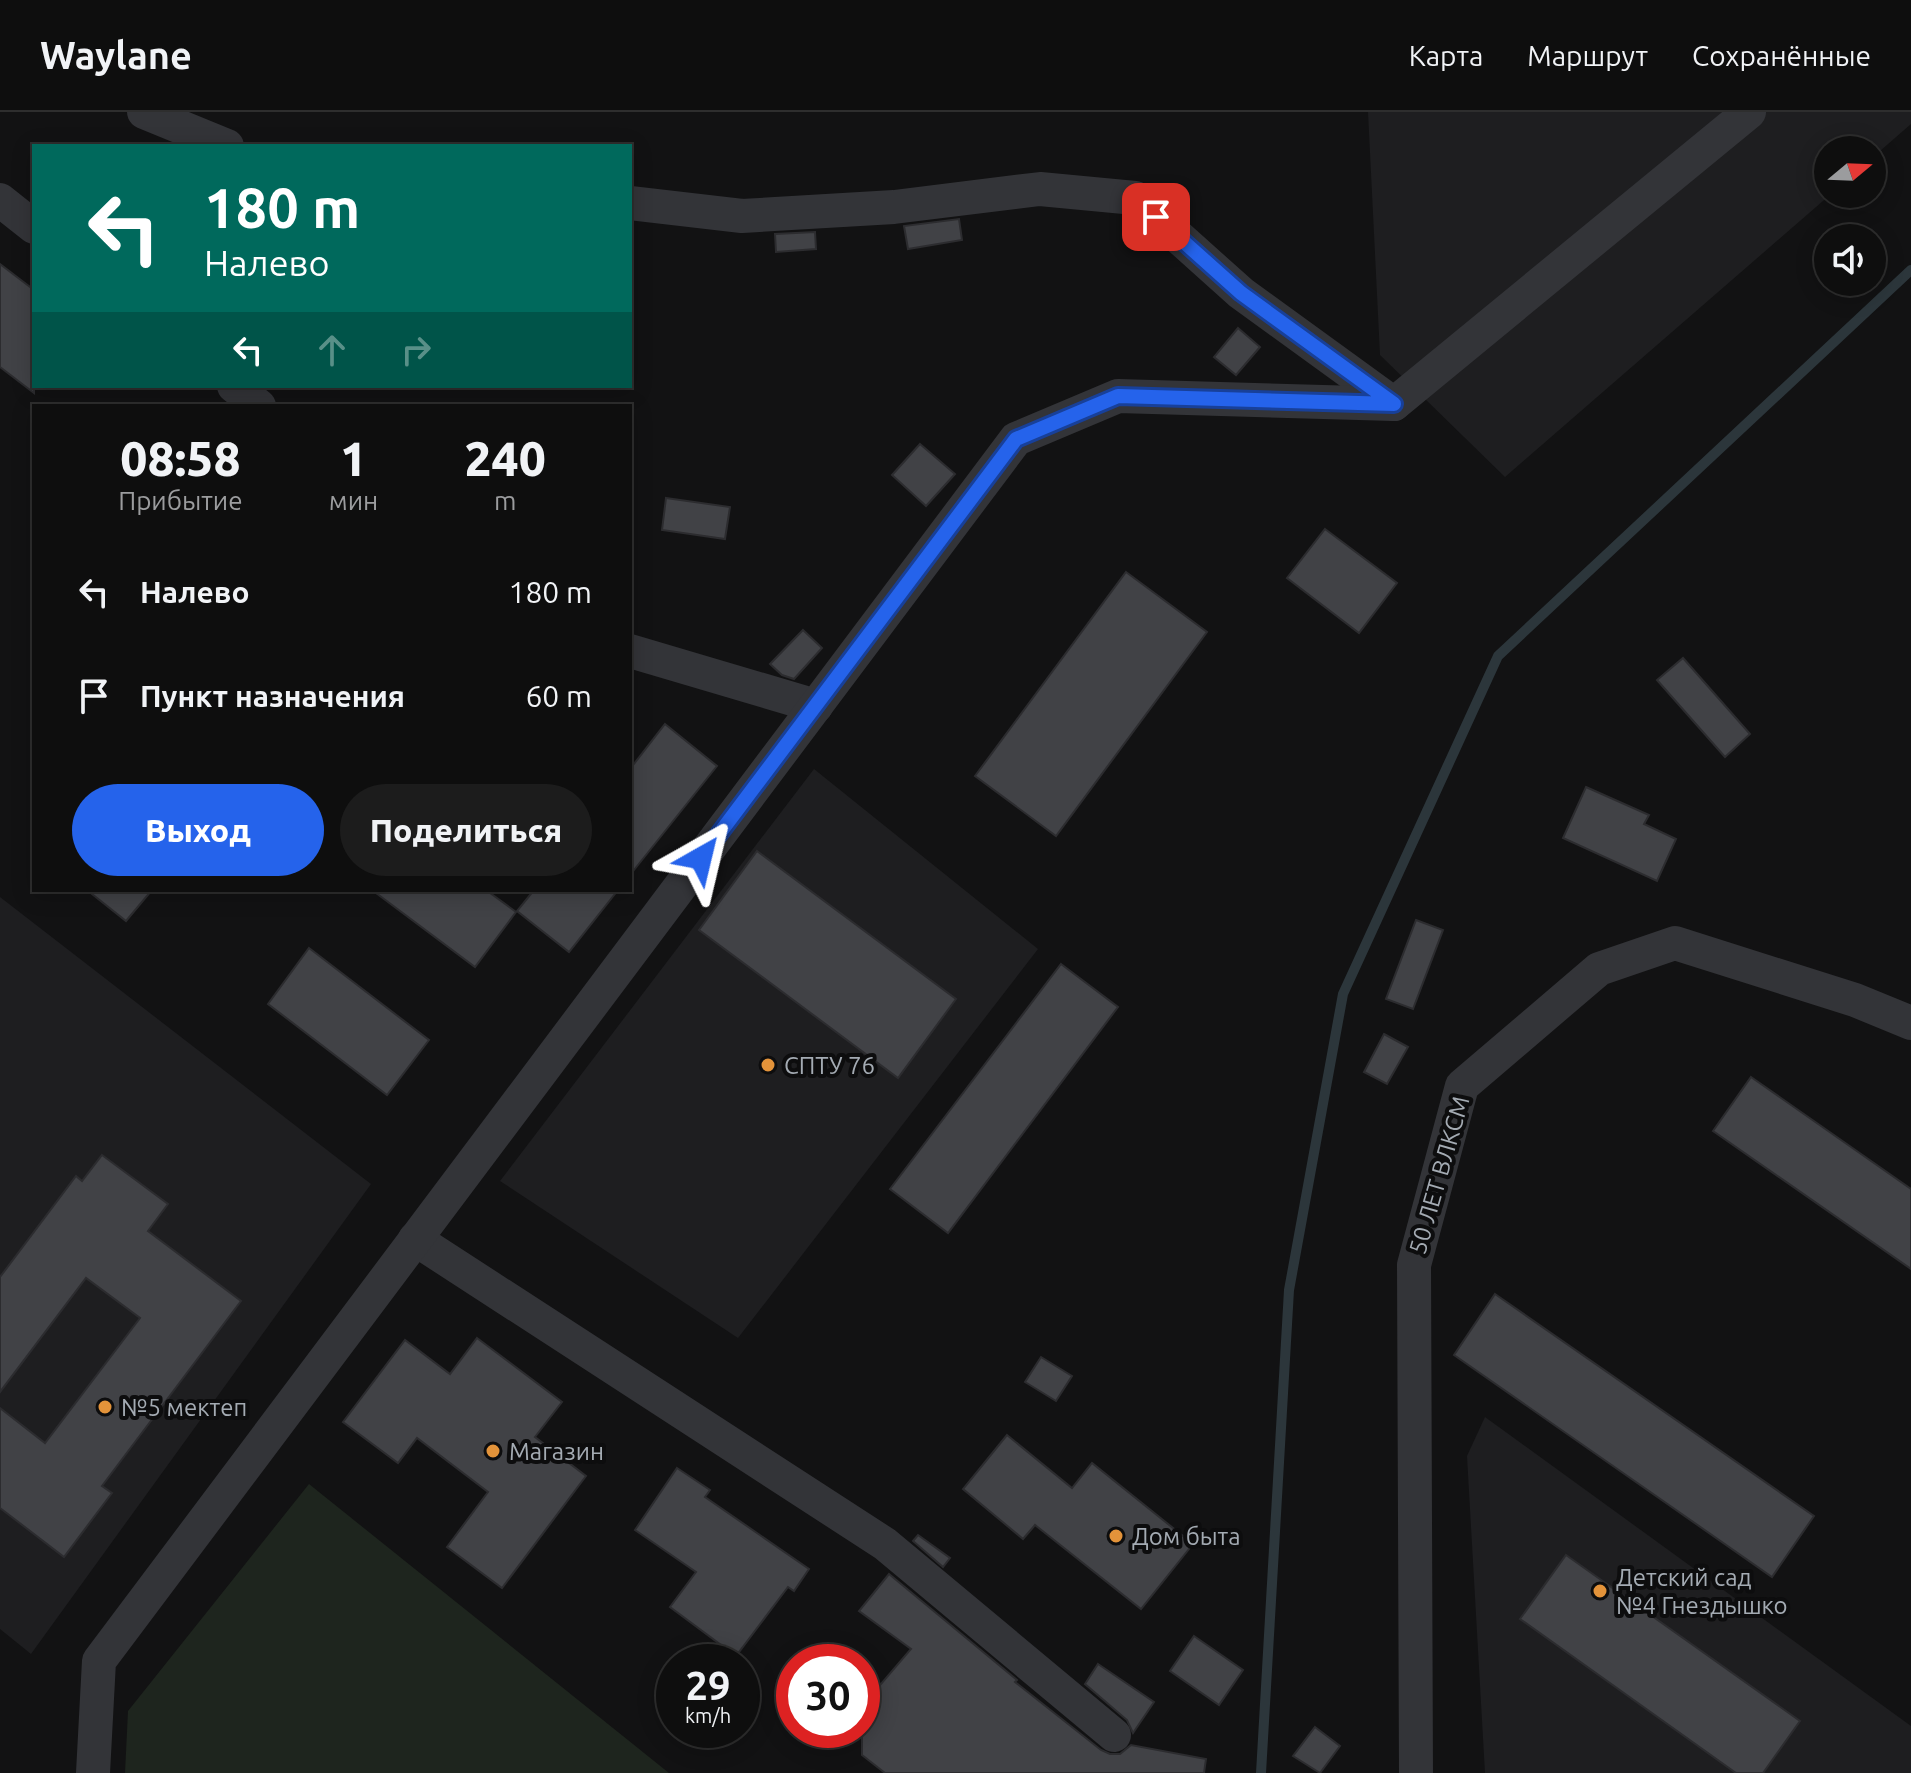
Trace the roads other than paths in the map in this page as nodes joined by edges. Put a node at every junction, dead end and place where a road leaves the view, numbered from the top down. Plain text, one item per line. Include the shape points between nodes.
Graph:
1 (144, 112) edge
2 (1749, 112) edge
3 (222, 144) edge
4 (0, 200) edge
5 (632, 203) edge
6 (32, 225) edge
7 (236, 388) edge
8 (256, 404) edge
9 (1394, 404) junction
10 (632, 652) edge
11 (816, 706) junction
12 (1911, 1023) edge
13 (415, 1239) junction
14 (1114, 1735) dead end
15 (93, 1773) edge
16 (1416, 1773) edge

1 - 3 street
2 - 9 street
4 - 6 street
5 - 9 street via 742,216 894,207 1040,189 1135,198 1241,293
7 - 8 street
9 - 11 street via 1118,396 1016,439
10 - 11 street
11 - 13 street
12 - 16 street, 50 ЛЕТ ВЛКСМ via 1675,943 1599,969 1462,1086 1414,1265
13 - 14 street via 885,1544
13 - 15 street via 99,1661

